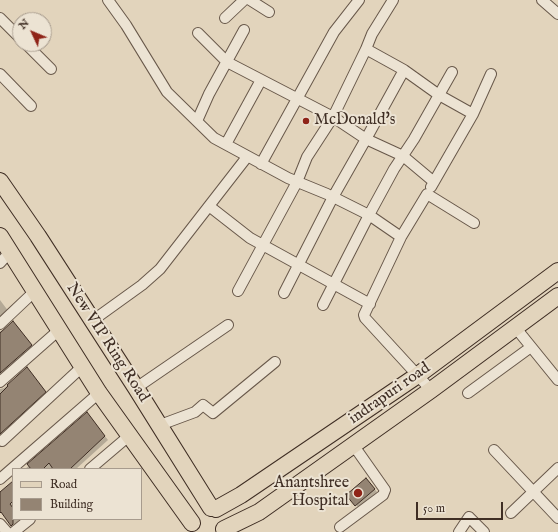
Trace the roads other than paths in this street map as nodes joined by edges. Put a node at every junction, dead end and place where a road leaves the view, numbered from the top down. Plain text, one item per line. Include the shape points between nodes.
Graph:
1 (108, 0) edge
2 (359, 0) edge
3 (393, 0) edge
4 (542, 0) edge
5 (243, 1) edge
6 (269, 12) dead end
7 (558, 14) edge
8 (0, 18) edge
9 (225, 18) dead end
10 (12, 30) edge
11 (244, 30) dead end
12 (198, 34) dead end
13 (366, 49) junction
14 (34, 52) edge
15 (227, 62) junction
16 (51, 69) dead end
17 (404, 70) junction
18 (452, 72) dead end
19 (0, 74) edge
20 (491, 74) dead end
21 (261, 80) junction
22 (439, 95) junction
23 (297, 99) junction
24 (31, 106) dead end
25 (474, 114) junction
26 (333, 117) junction
27 (197, 121) junction
28 (366, 140) junction
29 (226, 144) junction
30 (402, 156) junction
31 (247, 157) junction
32 (261, 164) junction
33 (0, 181) edge
34 (297, 182) junction
35 (434, 182) junction
36 (427, 194) junction
37 (333, 197) junction
38 (208, 206) junction
39 (369, 215) junction
40 (474, 223) dead end
41 (0, 236) edge
42 (401, 237) junction
43 (263, 245) junction
44 (5, 258) edge
45 (298, 265) junction
46 (558, 271) edge
47 (334, 284) junction
48 (35, 291) junction
49 (238, 291) dead end
50 (284, 292) dead end
51 (558, 296) edge
52 (370, 304) junction
53 (323, 305) dead end
54 (92, 321) junction
55 (0, 324) edge
56 (228, 325) dead end
57 (514, 327) junction
58 (59, 330) junction
59 (532, 347) junction
60 (275, 362) dead end
61 (83, 366) junction
62 (418, 375) junction
63 (557, 377) edge
64 (0, 382) edge
65 (136, 388) junction
66 (430, 390) junction
67 (468, 392) dead end
68 (100, 393) junction
69 (160, 425) junction
70 (130, 436) junction
71 (2, 441) dead end
72 (354, 446) junction
73 (494, 450) dead end
74 (13, 468) edge
75 (91, 468) edge
76 (558, 468) edge
77 (12, 469) edge
78 (0, 479) edge
79 (533, 492) junction
80 (213, 508) junction
81 (511, 513) dead end
82 (558, 518) edge
83 (29, 520) edge
84 (0, 524) edge
85 (340, 527) dead end
86 (191, 529) edge
87 (223, 531) edge
88 (6, 532) edge
89 (14, 532) edge
90 (459, 532) edge
91 (484, 532) edge

1 - 27 street via 167,92
2 - 23 street via 334,32
3 - 13 street
4 - 7 street
5 - 6 street
5 - 9 street
8 - 10 street
11 - 15 street
12 - 15 street
13 - 17 street
13 - 26 street
14 - 16 street
15 - 21 street
15 - 27 street
17 - 22 street
17 - 28 street
18 - 22 street
19 - 24 street
20 - 25 street
21 - 23 street
21 - 29 street
22 - 25 street
22 - 30 street
23 - 26 street
23 - 32 street
25 - 35 street
26 - 28 street
26 - 34 street via 307,157
27 - 29 street via 214,138
28 - 30 street
28 - 37 street
29 - 31 street
30 - 35 street
30 - 39 street
31 - 32 street
31 - 38 street
32 - 34 street
33 - 54 main road, New VIP Ring Road
34 - 37 street
34 - 43 street
35 - 36 street
36 - 40 street
36 - 42 street
37 - 39 street
37 - 45 street
38 - 43 street
38 - 54 street via 156,273
39 - 42 street
39 - 47 street
41 - 44 main road, New VIP Ring Road
42 - 52 street
43 - 45 street
43 - 49 street
44 - 48 main road, New VIP Ring Road
45 - 47 street
45 - 50 street
46 - 62 main road, indrapuri road
47 - 52 street
47 - 53 street
48 - 55 street
48 - 58 main road, New VIP Ring Road
51 - 57 main road, indrapuri road
52 - 62 street via 365,318
54 - 65 main road, New VIP Ring Road
56 - 65 street
57 - 59 street
57 - 66 main road, indrapuri road
58 - 61 main road, New VIP Ring Road
58 - 64 street
59 - 63 street
59 - 67 street
60 - 69 street via 213,413 204,405 195,412
61 - 68 main road, New VIP Ring Road
61 - 71 street
62 - 66 street
62 - 80 main road, indrapuri road via 241,495
65 - 69 main road, New VIP Ring Road
66 - 72 main road, indrapuri road
68 - 70 main road, New VIP Ring Road
68 - 74 street
69 - 80 main road, New VIP Ring Road
70 - 75 street
70 - 86 main road, New VIP Ring Road
72 - 85 street via 385,490 383,495
72 - 87 main road, indrapuri road via 259,512
73 - 79 street
76 - 79 street
77 - 78 street
79 - 81 street
79 - 82 street
80 - 86 main road, indrapuri road via 206,508 197,513
80 - 87 main road, New VIP Ring Road via 223,516
83 - 89 street
84 - 88 street
90 - 91 street via 469,517

